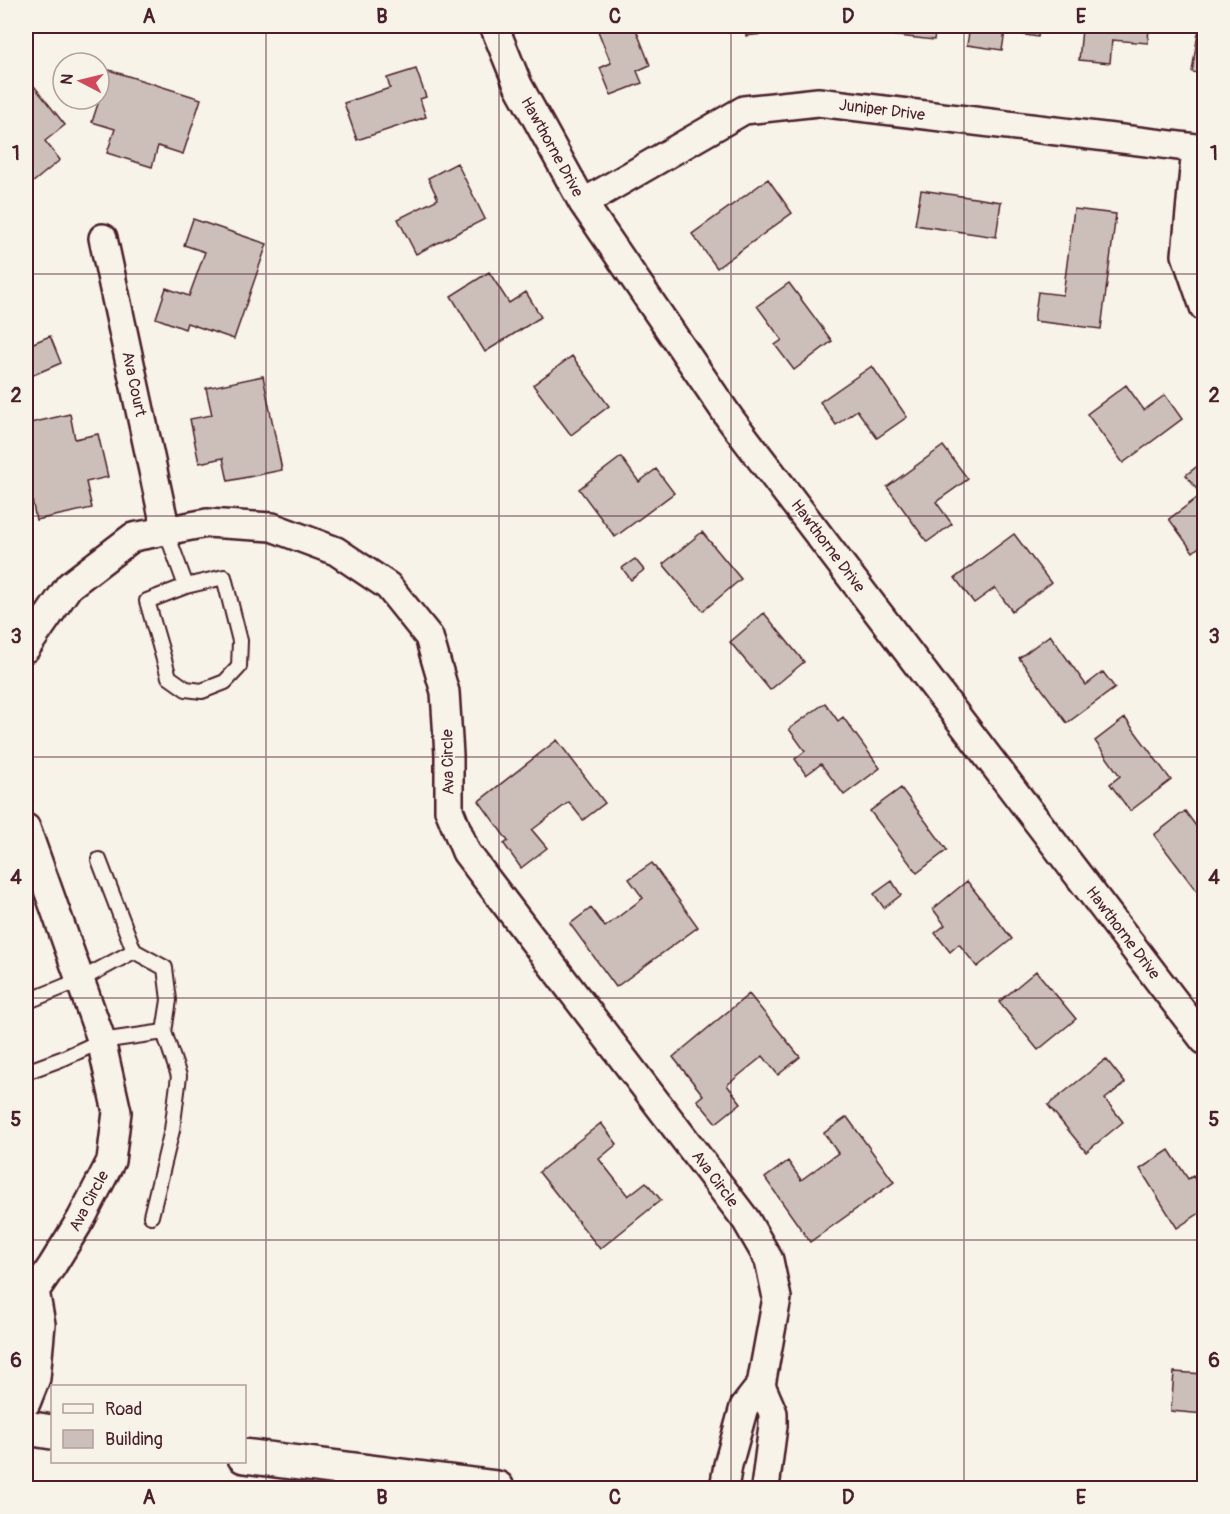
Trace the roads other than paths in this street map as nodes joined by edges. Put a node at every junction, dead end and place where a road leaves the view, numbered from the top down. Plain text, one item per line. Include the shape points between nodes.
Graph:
1 (494, 26) edge
2 (1200, 149) edge
3 (583, 203) junction
4 (103, 238) dead end
5 (1204, 307) edge
6 (165, 531) junction
7 (186, 586) junction
8 (26, 648) edge
9 (26, 828) edge
10 (99, 860) dead end
11 (134, 951) junction
12 (80, 980) junction
13 (26, 1002) edge
14 (164, 1032) junction
15 (1204, 1040) edge
16 (101, 1041) junction
17 (26, 1072) edge
18 (151, 1216) dead end
19 (30, 1296) edge
20 (761, 1385) junction
21 (26, 1402) edge
22 (26, 1428) edge
23 (51, 1431) edge
24 (246, 1456) edge
25 (496, 1488) edge
26 (724, 1488) edge
27 (765, 1488) edge

1 - 3 street, Hawthorne Drive via 518,85
2 - 3 street, Juniper Drive via 818,102 744,110
2 - 5 street via 1186,255
3 - 15 street, Hawthorne Drive via 731,420
4 - 6 street, Ava Court
6 - 7 lane
6 - 8 street, Ava Circle via 133,537 69,586
6 - 20 street, Ava Circle via 207,523 272,527 336,551 388,586 429,637 446,692 449,810 466,852 746,1220 770,1260 777,1298
7 - 7 lane via 147,601 169,677 186,689 202,691 225,682 239,667 240,641 224,577
9 - 12 street, Ava Circle
10 - 11 lane
11 - 12 lane
11 - 14 lane via 165,968 169,1000
12 - 13 lane
12 - 16 street, Ava Circle
14 - 16 lane
14 - 18 lane via 179,1076 172,1130
16 - 17 lane
16 - 19 street, Ava Circle via 117,1112 111,1161 81,1220
19 - 21 street, Ava Circle via 41,1323 36,1378
20 - 26 street, Ava Circle via 744,1407
20 - 27 street via 773,1413
22 - 23 street
24 - 25 street

